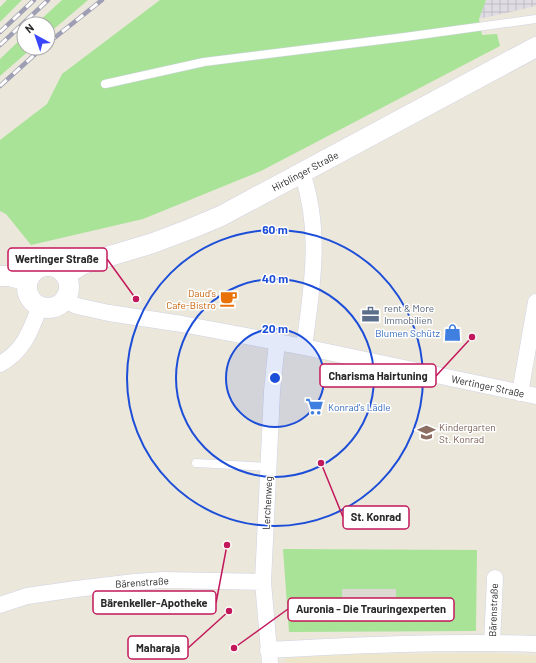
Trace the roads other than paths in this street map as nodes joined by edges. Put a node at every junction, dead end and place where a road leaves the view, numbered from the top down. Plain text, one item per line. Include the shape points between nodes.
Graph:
1 (536, 19) edge
2 (536, 47) edge
3 (105, 84) dead end
4 (302, 173) junction
5 (65, 275) junction
6 (0, 276) edge
7 (28, 281) junction
8 (64, 300) junction
9 (536, 302) edge
10 (40, 306) junction
11 (277, 342) junction
12 (304, 347) junction
13 (0, 364) edge
14 (520, 393) junction
15 (536, 396) edge
16 (196, 463) dead end
17 (268, 467) junction
18 (495, 578) dead end
19 (263, 582) junction
20 (0, 605) edge
21 (492, 643) junction
22 (536, 644) edge
23 (269, 656) edge

1 - 3 lane via 204,62
2 - 4 street, Hirblinger Straße
4 - 5 street, Hirblinger Straße via 221,216 153,243 83,264
4 - 12 street via 309,194 315,238
5 - 7 street via 60,270 47,266 34,271
5 - 8 street via 69,288
6 - 7 street
7 - 10 street via 28,293
8 - 10 street via 52,307
8 - 11 street, Wertinger Straße via 77,306 109,313
9 - 14 street
10 - 13 street via 25,340 9,359
11 - 12 street, Wertinger Straße
11 - 17 street, Lerchenweg
12 - 14 street, Wertinger Straße
14 - 15 street, Wertinger Straße
16 - 17 lane
17 - 19 street, Lerchenweg
18 - 21 street, Bärenstraße
19 - 20 street, Bärenstraße via 135,582 27,596
19 - 23 street, Lerchenweg
21 - 22 street, Bärenstraße
21 - 23 street, Bärenstraße via 376,644

